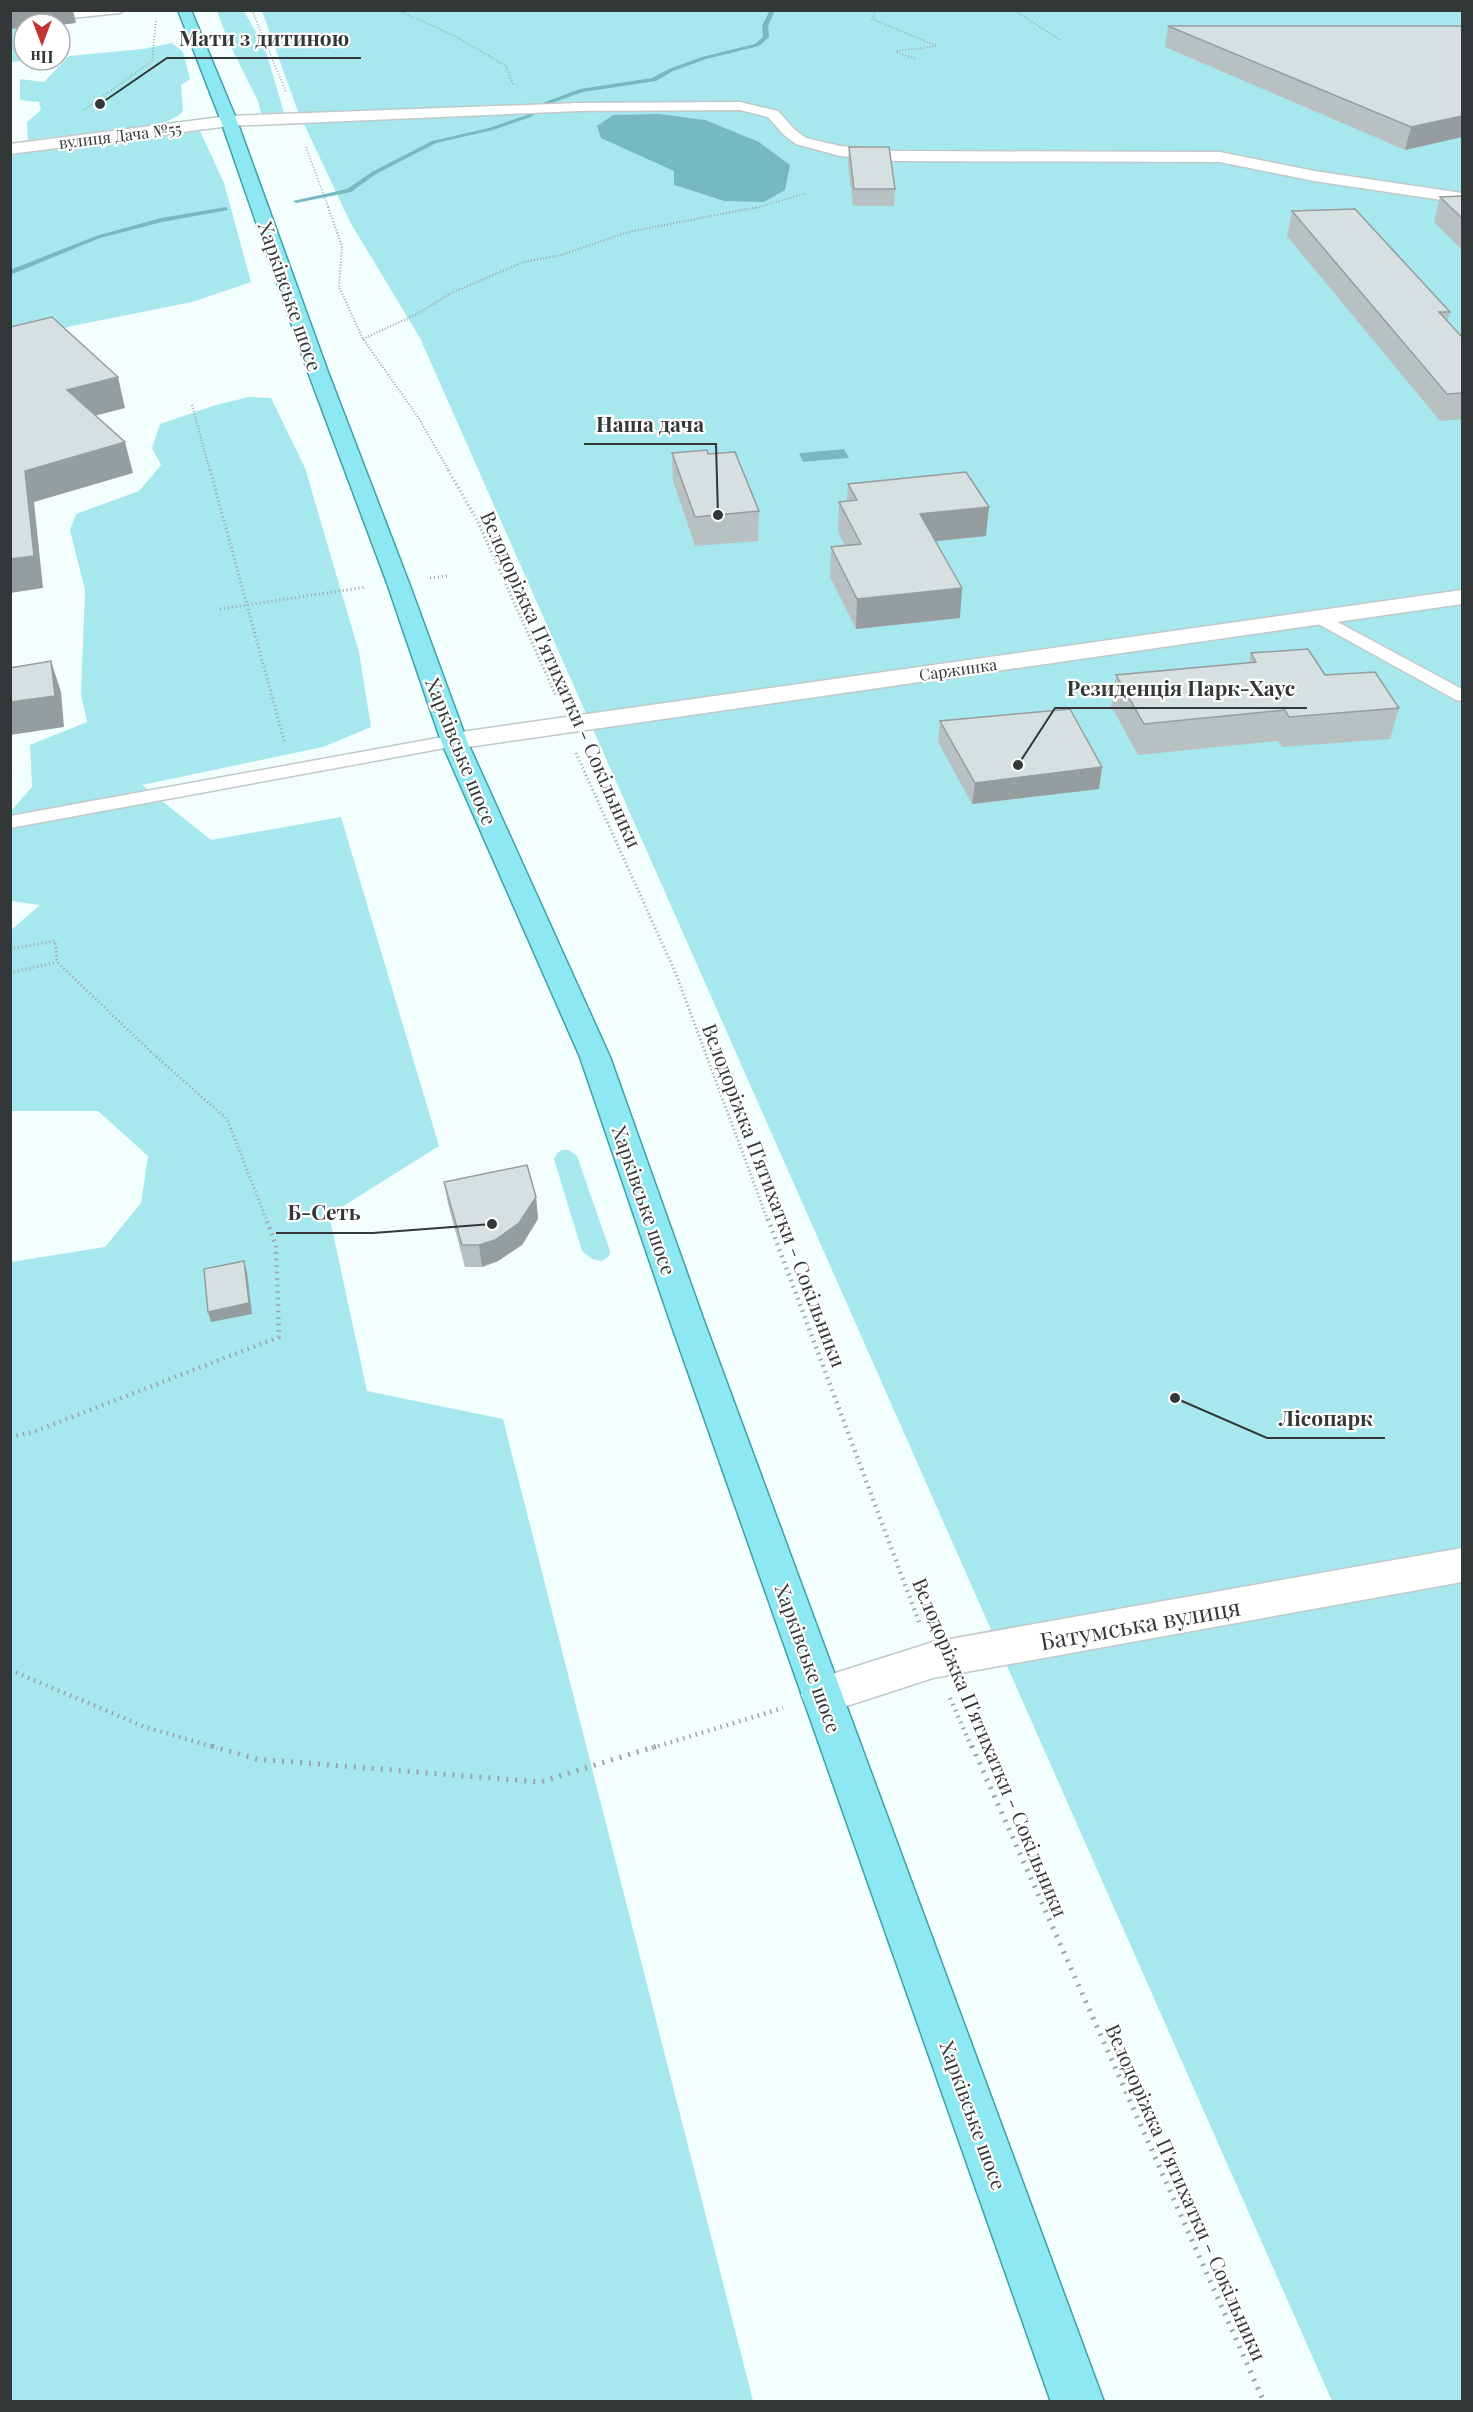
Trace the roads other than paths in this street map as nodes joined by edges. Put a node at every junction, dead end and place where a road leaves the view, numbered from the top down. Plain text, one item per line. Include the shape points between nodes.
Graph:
1 (120, 10) edge
2 (184, 10) edge
3 (72, 15) edge
4 (229, 121) junction
5 (10, 149) edge
6 (1462, 198) edge
7 (1462, 597) edge
8 (1319, 617) junction
9 (1462, 696) edge
10 (454, 741) junction
11 (10, 822) edge
12 (1462, 1565) edge
13 (822, 1695) junction
14 (1078, 2402) edge

1 - 3 lane
2 - 4 main road, Харківське шосе
4 - 5 street, вулиця Дача №55
4 - 6 street, вулиця Дача №55 via 579,107 740,106 773,114 801,141 840,151 896,156 1220,157 1314,176
4 - 10 main road, Харківське шосе
7 - 8 street, Саржинка
8 - 9 lane
8 - 10 street, Саржинка
10 - 11 lane
10 - 13 main road, Харківське шосе via 594,1058
12 - 13 street, Батумська вулиця via 933,1660
13 - 14 main road, Харківське шосе

